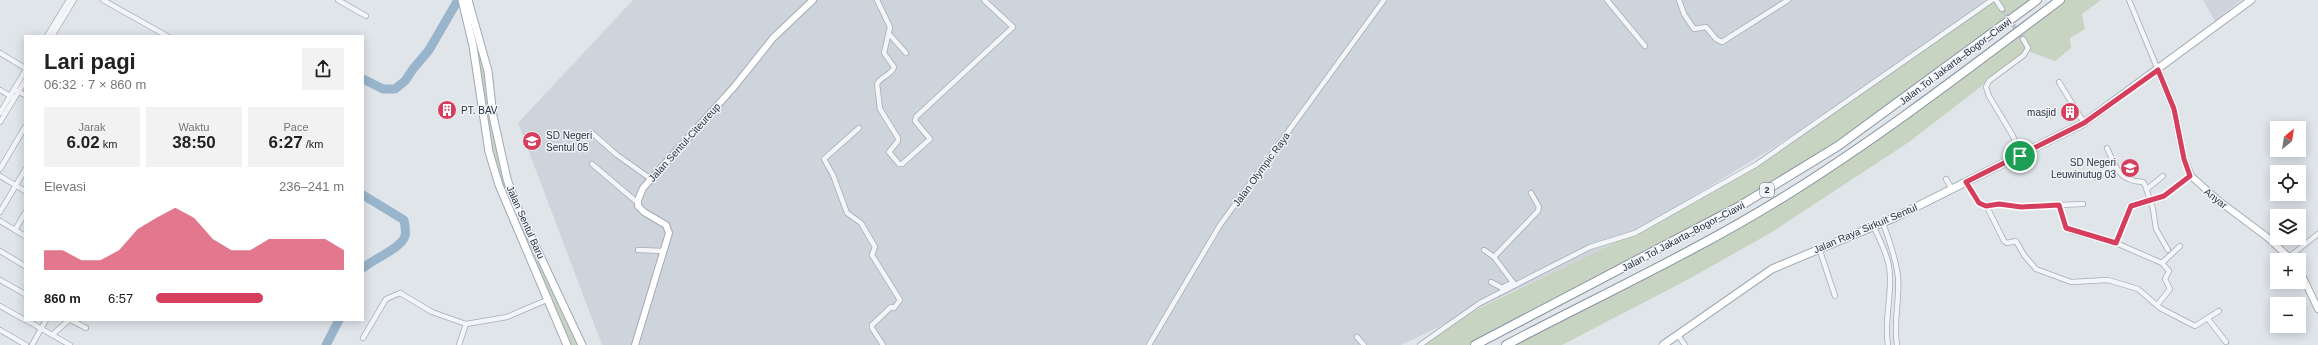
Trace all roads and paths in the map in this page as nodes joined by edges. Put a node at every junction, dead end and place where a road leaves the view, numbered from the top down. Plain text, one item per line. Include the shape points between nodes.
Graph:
1 (69, 0) edge
2 (74, 0) edge
3 (103, 0) edge
4 (338, 0) edge
5 (462, 0) edge
6 (468, 0) edge
7 (813, 0) edge
8 (877, 0) edge
9 (984, 0) edge
10 (1384, 0) edge
11 (1607, 0) edge
12 (1679, 0) edge
13 (1788, 0) edge
14 (1992, 0) edge
15 (1996, 0) edge
16 (2037, 0) edge
17 (2060, 0) edge
18 (2129, 0) edge
19 (2251, 0) edge
20 (2002, 9) tunnel mouth
21 (366, 16) dead end
22 (48, 35) edge
23 (53, 35) edge
24 (165, 35) edge
25 (890, 35) junction
26 (475, 38) junction
27 (2023, 39) tunnel mouth
28 (1645, 46) dead end
29 (0, 53) edge
30 (906, 53) dead end
31 (24, 67) edge
32 (2158, 70) junction
33 (24, 73) edge
34 (24, 82) edge
35 (2059, 82) dead end
36 (0, 90) edge
37 (16, 90) junction
38 (24, 94) edge
39 (12, 97) junction
40 (0, 113) edge
41 (0, 122) edge
42 (2084, 123) junction
43 (859, 128) dead end
44 (24, 129) edge
45 (592, 133) dead end
46 (2107, 148) dead end
47 (2020, 156) junction
48 (592, 164) dead end
49 (2115, 165) junction
50 (0, 169) edge
51 (24, 172) edge
52 (0, 176) edge
53 (2163, 176) dead end
54 (2190, 176) junction
55 (2095, 177) dead end
56 (651, 179) junction
57 (1946, 180) dead end
58 (1966, 182) junction
59 (16, 185) junction
60 (1952, 189) junction
61 (2147, 189) junction
62 (24, 190) edge
63 (1531, 193) dead end
64 (2151, 200) junction
65 (638, 203) junction
66 (2082, 204) dead end
67 (2059, 205) junction
68 (1986, 206) junction
69 (0, 212) edge
70 (24, 215) edge
71 (0, 221) edge
72 (1883, 223) junction
73 (1874, 227) junction
74 (15, 230) junction
75 (2318, 234) edge
76 (24, 235) edge
77 (2116, 243) junction
78 (2180, 246) dead end
79 (1819, 248) junction
80 (638, 250) dead end
81 (1484, 250) dead end
82 (2168, 250) dead end
83 (664, 251) junction
84 (0, 252) edge
85 (2284, 253) edge
86 (2297, 253) edge
87 (1894, 256) junction
88 (1494, 257) junction
89 (1887, 258) junction
90 (2162, 263) junction
91 (24, 265) edge
92 (0, 280) edge
93 (1491, 282) dead end
94 (2306, 282) edge
95 (1514, 284) junction
96 (24, 293) edge
97 (1835, 296) dead end
98 (549, 299) junction
99 (2158, 304) junction
100 (0, 306) edge
101 (2318, 309) edge
102 (2219, 311) dead end
103 (24, 319) edge
104 (2208, 319) junction
105 (27, 321) edge
106 (45, 321) edge
107 (69, 321) edge
108 (72, 321) edge
109 (466, 324) junction
110 (41, 328) junction
111 (86, 328) dead end
112 (0, 330) edge
113 (1678, 334) junction
114 (52, 335) junction
115 (1357, 337) dead end
116 (363, 338) dead end
117 (2226, 342) dead end
118 (580, 344) edge
119 (26, 345) edge
120 (32, 345) edge
121 (70, 345) edge
122 (459, 345) edge
123 (567, 345) edge
124 (635, 345) edge
125 (883, 345) edge
126 (1149, 345) edge
127 (1364, 345) edge
128 (1420, 345) edge
129 (1475, 345) edge
130 (1506, 345) edge
131 (1663, 345) edge
132 (1685, 345) edge
133 (1888, 345) edge
134 (1897, 345) edge

1 - 22 street
2 - 23 street
3 - 24 street
4 - 21 street
5 - 26 main road, Jalan Sentul Baru
6 - 26 main road, Jalan Sentul Baru
7 - 56 street, Jalan Sentul-Citeureup via 773,38 734,88
8 - 25 street via 889,24
9 - 25 street via 1013,27 916,117 915,121 930,139 902,164 898,164 890,154 889,150 899,139 880,109 877,84 893,70 893,64 884,52
10 - 126 street, Jalan Olympic Raya via 1220,225
11 - 28 street
12 - 13 street via 1694,29 1706,27 1722,42
14 - 95 street via 1757,164 1635,233 1590,246
15 - 20 street
16 - 129 highway, Jalan Tol Jakarta–Bogor–Ciawi / 2 via 1838,146 1740,206
17 - 130 highway, Jalan Tol Jakarta–Bogor–Ciawi / 2 via 1889,128 1790,193 1698,246
18 - 32 street
19 - 32 main road, Jalan Raya Sirkuit Sentul
25 - 30 street
26 - 98 main road, Jalan Sentul Baru via 486,137 499,186
26 - 118 main road, Jalan Sentul Baru via 488,71 493,116 507,179
27 - 47 street via 2028,48 2024,55 1989,81 1986,87 2013,136
29 - 31 street
32 - 42 main road, Jalan Raya Sirkuit Sentul
32 - 54 street, Anyar via 2174,109
33 - 37 street
34 - 37 street
35 - 42 street
36 - 39 street
37 - 38 street
37 - 39 street
39 - 40 street
39 - 41 street
42 - 47 main road, Jalan Raya Sirkuit Sentul
43 - 125 street via 824,159 833,175 847,213 865,229 875,247 872,255 900,300 872,325
44 - 50 street
45 - 56 street
46 - 49 street
47 - 58 main road, Jalan Raya Sirkuit Sentul
48 - 65 street
49 - 55 street
49 - 61 street via 2121,176 2142,182
51 - 59 street
52 - 59 street
53 - 61 street
54 - 64 street via 2164,196
54 - 85 street, Anyar
56 - 65 street, Jalan Sentul-Citeureup via 643,188
57 - 60 street
58 - 60 main road, Jalan Raya Sirkuit Sentul
58 - 68 street via 1979,203
59 - 62 street
59 - 69 street
60 - 72 main road, Jalan Raya Sirkuit Sentul
61 - 64 street
63 - 88 street via 1539,207 1538,211
64 - 77 street via 2131,206
64 - 82 street via 2156,229
65 - 83 street via 640,209 669,229
66 - 67 street
67 - 68 street
67 - 77 street via 2066,228
68 - 99 street via 2004,241 2007,244 2016,241 2036,269 2071,282 2108,280 2141,290
70 - 74 street
71 - 74 street
72 - 73 main road, Jalan Raya Sirkuit Sentul
72 - 87 street
73 - 79 main road, Jalan Raya Sirkuit Sentul
73 - 89 street
74 - 76 street
75 - 86 street
77 - 90 street
78 - 90 street
79 - 97 street
79 - 113 main road, Jalan Raya Sirkuit Sentul via 1772,269
80 - 83 street
81 - 88 street
83 - 124 street
84 - 91 street
87 - 89 street
87 - 134 street via 1898,277 1894,322
88 - 95 street
89 - 133 street via 1890,278 1886,326
90 - 99 street via 2169,270 2165,278 2170,288
92 - 96 street
93 - 95 street via 1502,288
94 - 101 street
95 - 128 street via 1480,303
98 - 109 street via 507,317
98 - 123 main road, Jalan Sentul Baru
99 - 104 street via 2164,310 2195,326
100 - 103 street
102 - 104 street
104 - 117 street
105 - 110 street
106 - 110 street
107 - 114 street
108 - 111 street
109 - 116 street via 432,312 400,293 386,300
109 - 122 street
110 - 114 street
110 - 120 street
112 - 119 street
113 - 131 main road, Jalan Raya Sirkuit Sentul
113 - 132 street
114 - 121 street
115 - 127 street

